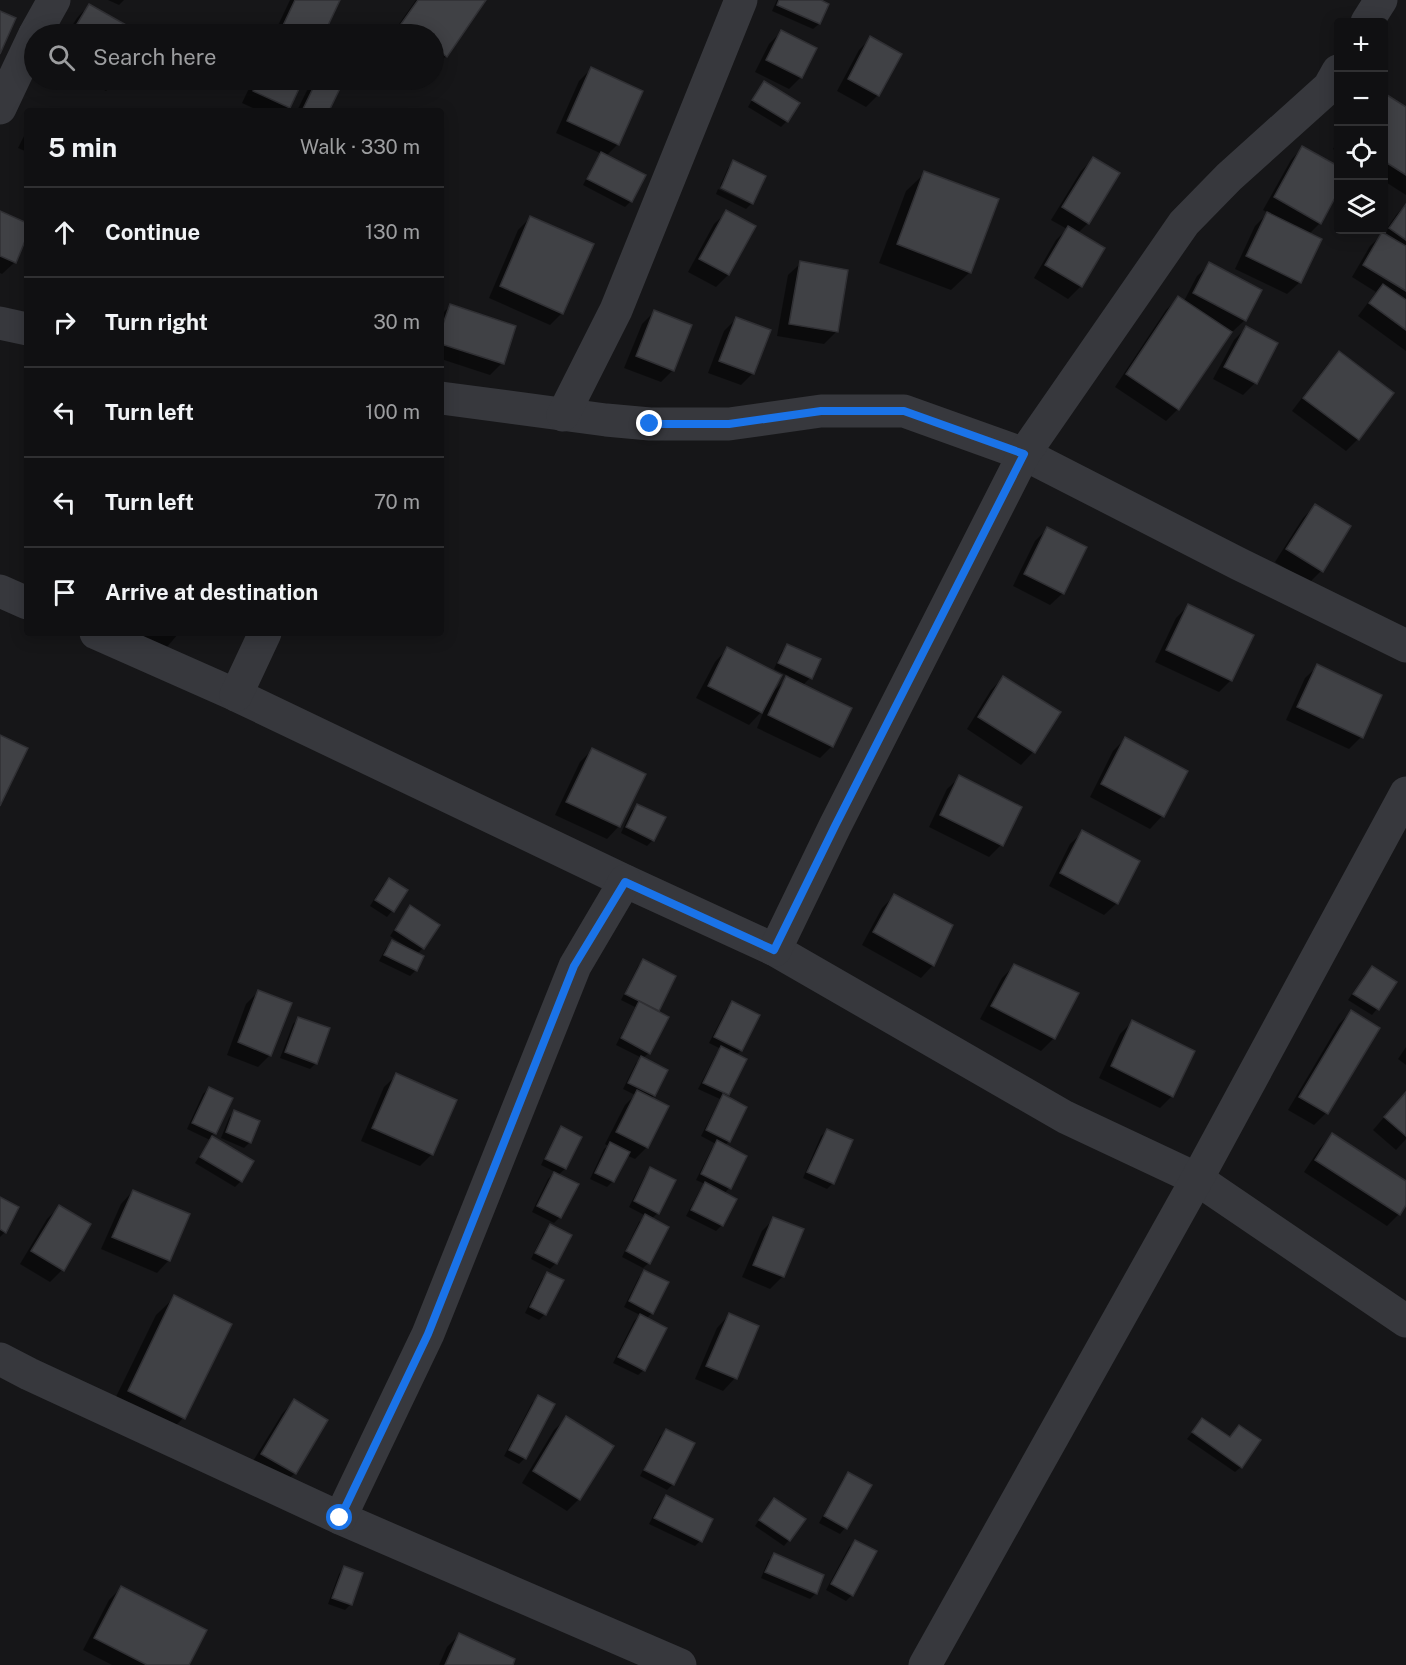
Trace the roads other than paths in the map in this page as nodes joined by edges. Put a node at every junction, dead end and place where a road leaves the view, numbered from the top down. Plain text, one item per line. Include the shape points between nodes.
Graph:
1 (54, 0) edge
2 (740, 0) edge
3 (1381, 0) edge
4 (1370, 18) edge
5 (41, 24) edge
6 (24, 58) edge
7 (1337, 72) edge
8 (0, 108) edge
9 (0, 323) edge
10 (24, 328) edge
11 (444, 398) edge
12 (563, 415) junction
13 (1024, 454) junction
14 (0, 591) edge
15 (24, 602) edge
16 (103, 636) edge
17 (264, 636) edge
18 (1406, 646) edge
19 (236, 695) junction
20 (1406, 793) edge
21 (625, 882) junction
22 (774, 950) junction
23 (1197, 1179) junction
24 (1406, 1321) edge
25 (0, 1359) edge
26 (340, 1518) junction
27 (680, 1665) edge
28 (925, 1665) edge

1 - 5 street
2 - 12 street via 616,310
3 - 4 street
6 - 8 street
7 - 13 street via 1329,87 1184,223
9 - 10 street
11 - 12 street
12 - 13 street via 650,424 729,424 821,411 904,411
13 - 18 street
13 - 22 street
14 - 15 street
16 - 19 street
17 - 19 street
19 - 21 street
20 - 23 street
21 - 22 street
21 - 26 street via 574,966 428,1334
22 - 23 street via 1065,1117
23 - 24 street
23 - 28 street
25 - 26 street
26 - 27 street

